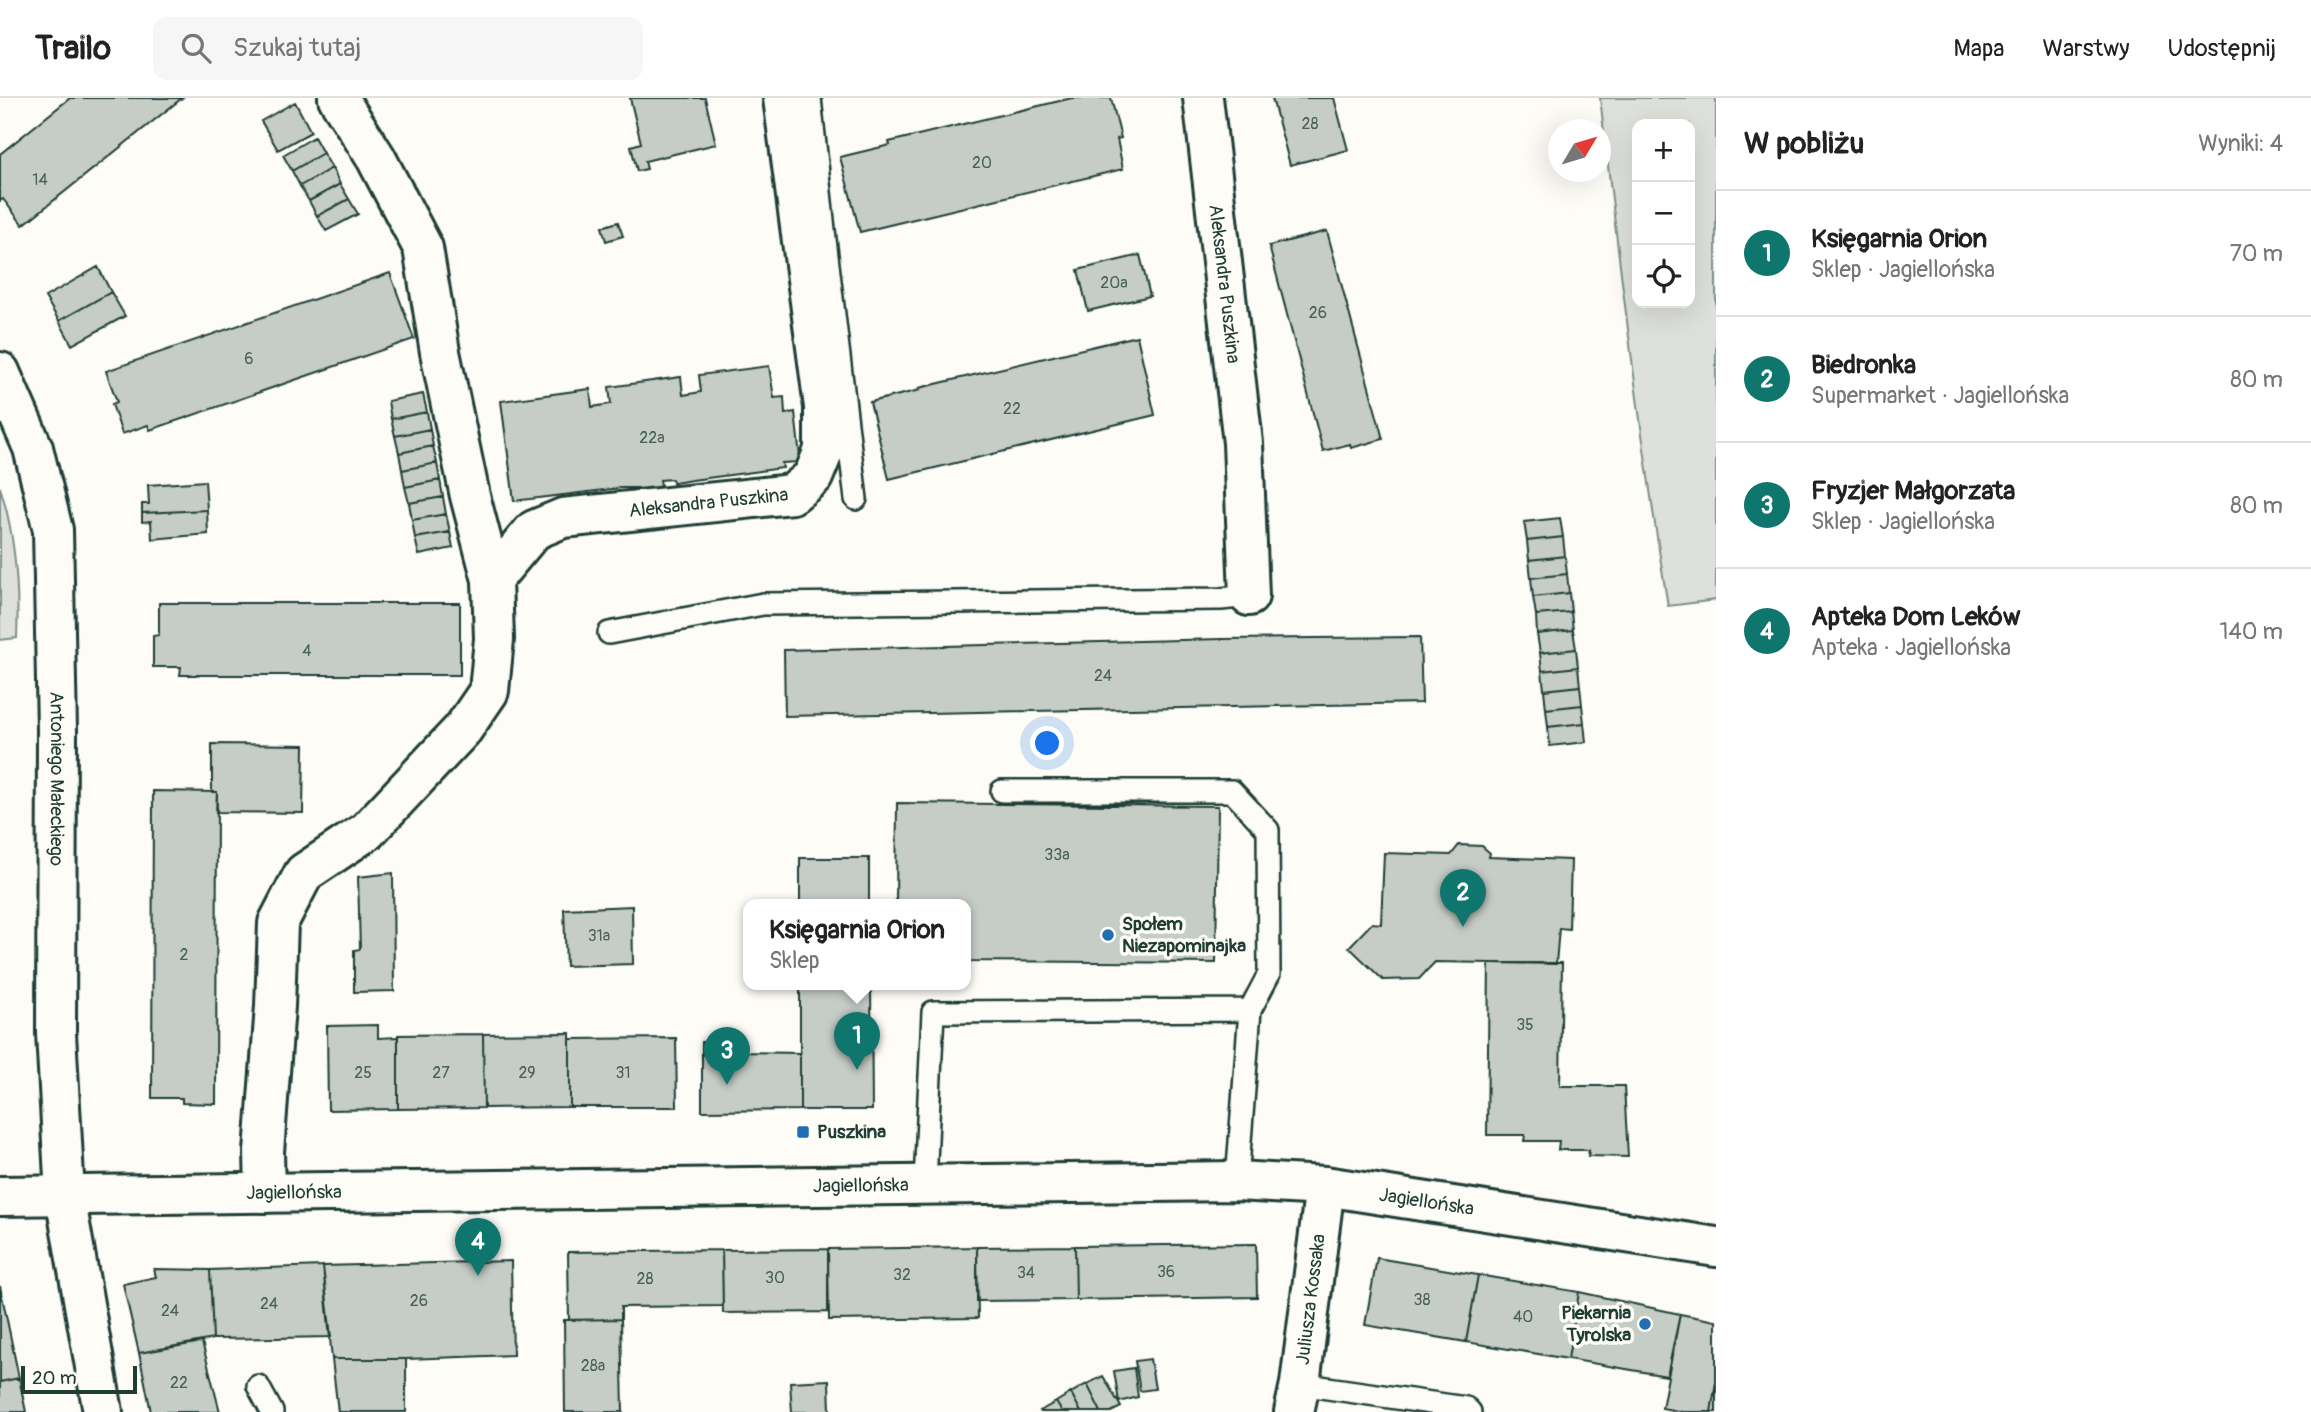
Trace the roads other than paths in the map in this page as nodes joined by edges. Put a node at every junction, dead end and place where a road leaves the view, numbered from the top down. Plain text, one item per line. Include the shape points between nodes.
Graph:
1 (338, 98) edge
2 (783, 98) edge
3 (810, 98) edge
4 (1203, 98) edge
5 (0, 372) edge
6 (856, 499) dead end
7 (492, 580) junction
8 (1250, 596) joint
9 (609, 633) dead end
10 (1002, 791) dead end
11 (1250, 1010) junction
12 (1237, 1181) junction
13 (925, 1183) junction
14 (1325, 1186) junction
15 (265, 1193) junction
16 (0, 1196) edge
17 (65, 1196) junction
18 (1716, 1247) edge
19 (258, 1387) dead end
20 (1297, 1398) edge
21 (103, 1412) edge
22 (272, 1412) edge
23 (1470, 1412) edge

1 - 7 street via 423,248 440,352
2 - 7 street, Aleksandra Puszkina via 824,407 824,450 813,477 792,494 563,518 534,530
3 - 6 lane
4 - 8 street, Aleksandra Puszkina via 1243,443
5 - 17 street, Antoniego Małeckiego via 33,448 53,530 56,1033
7 - 15 street via 494,639 489,691 463,729 367,831 304,873 278,923
8 - 9 lane via 763,604
10 - 11 lane via 1232,791 1268,830 1269,974
11 - 12 lane
11 - 13 lane via 933,1012
12 - 13 street, Jagiellońska
12 - 14 street, Jagiellońska
13 - 15 street, Jagiellońska
14 - 18 street, Jagiellońska
14 - 20 street, Juliusza Kossaka
15 - 17 street, Jagiellońska
16 - 17 street, Jagiellońska
17 - 21 street, Antoniego Małeckiego
19 - 22 lane
20 - 23 lane via 1465,1408

